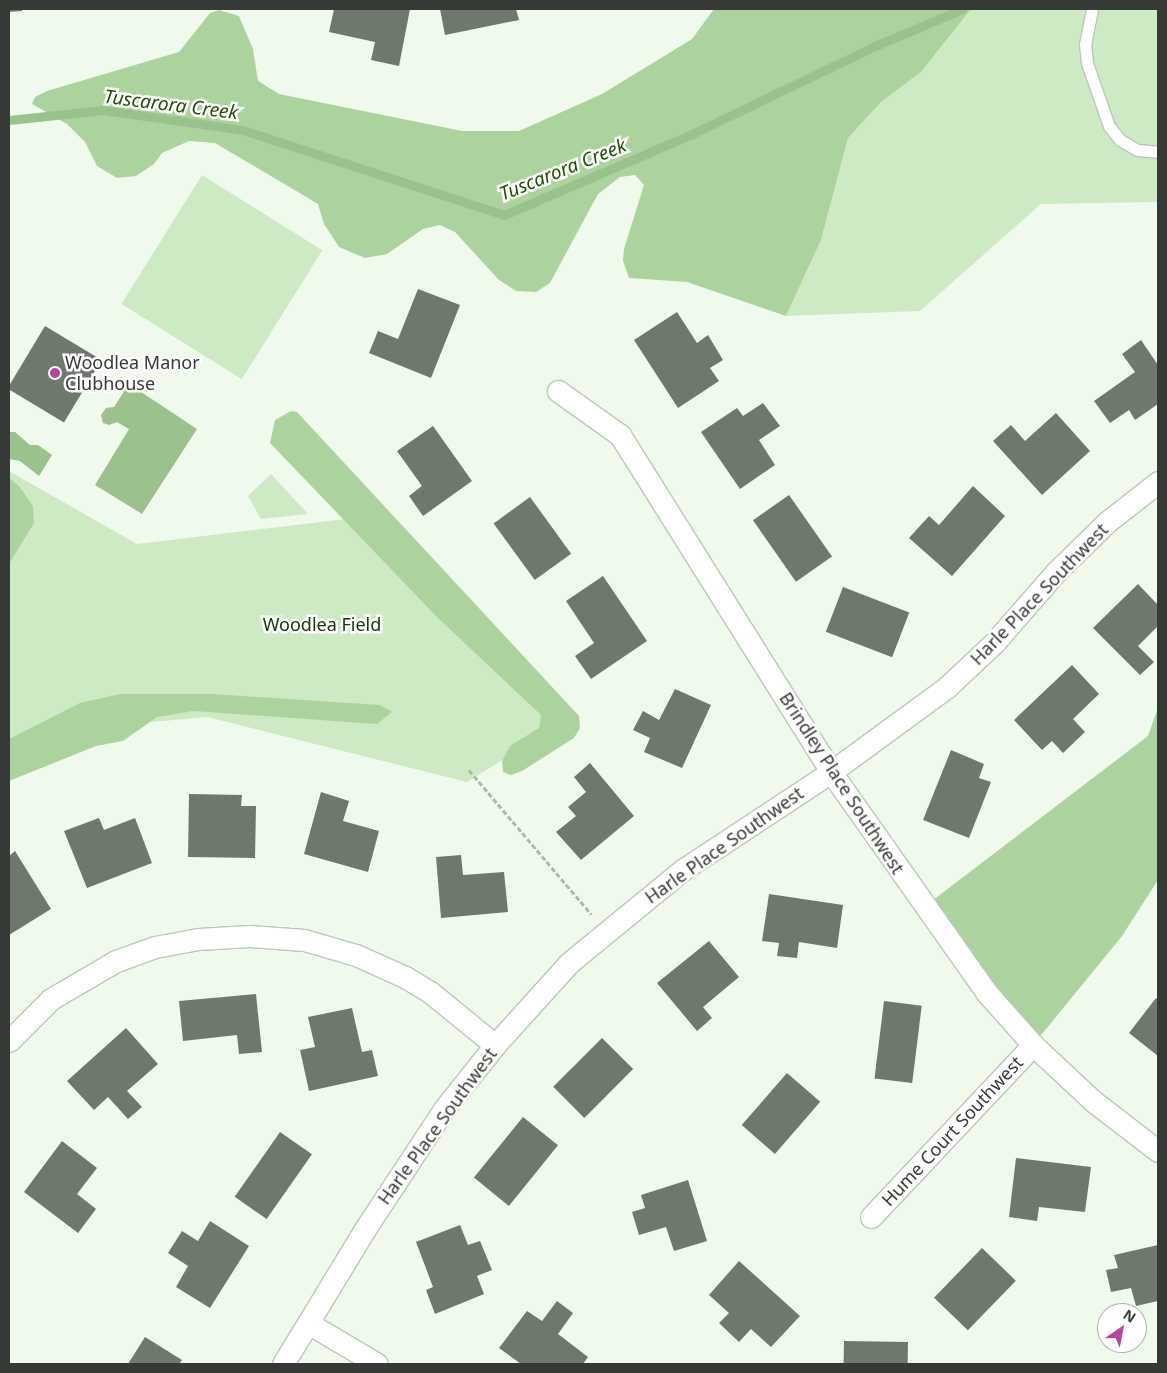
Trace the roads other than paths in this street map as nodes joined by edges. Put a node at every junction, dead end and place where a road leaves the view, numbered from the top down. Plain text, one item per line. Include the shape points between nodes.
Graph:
1 (1092, 9) edge
2 (1158, 152) edge
3 (558, 391) dead end
4 (1158, 482) edge
5 (831, 772) junction
6 (9, 1041) edge
7 (495, 1044) junction
8 (1033, 1045) junction
9 (1158, 1151) edge
10 (871, 1216) dead end
11 (308, 1323) junction
12 (283, 1364) edge
13 (377, 1364) edge

1 - 2 lane via 1086,30 1087,63 1109,126 1120,140 1137,150
3 - 5 street, Brindley Place Southwest via 620,435
4 - 5 street, Harle Place Southwest via 1094,534 994,643 947,687
5 - 7 street, Harle Place Southwest via 684,869 605,930 569,963
5 - 8 street, Brindley Place Southwest via 986,992
6 - 7 street via 51,999 116,961 155,947 198,939 250,936 304,940 356,955 405,976
7 - 11 street, Harle Place Southwest via 410,1159
8 - 9 street, Brindley Place Southwest via 1093,1101
8 - 10 street, Hume Court Southwest
11 - 12 street, Harle Place Southwest
11 - 13 street

